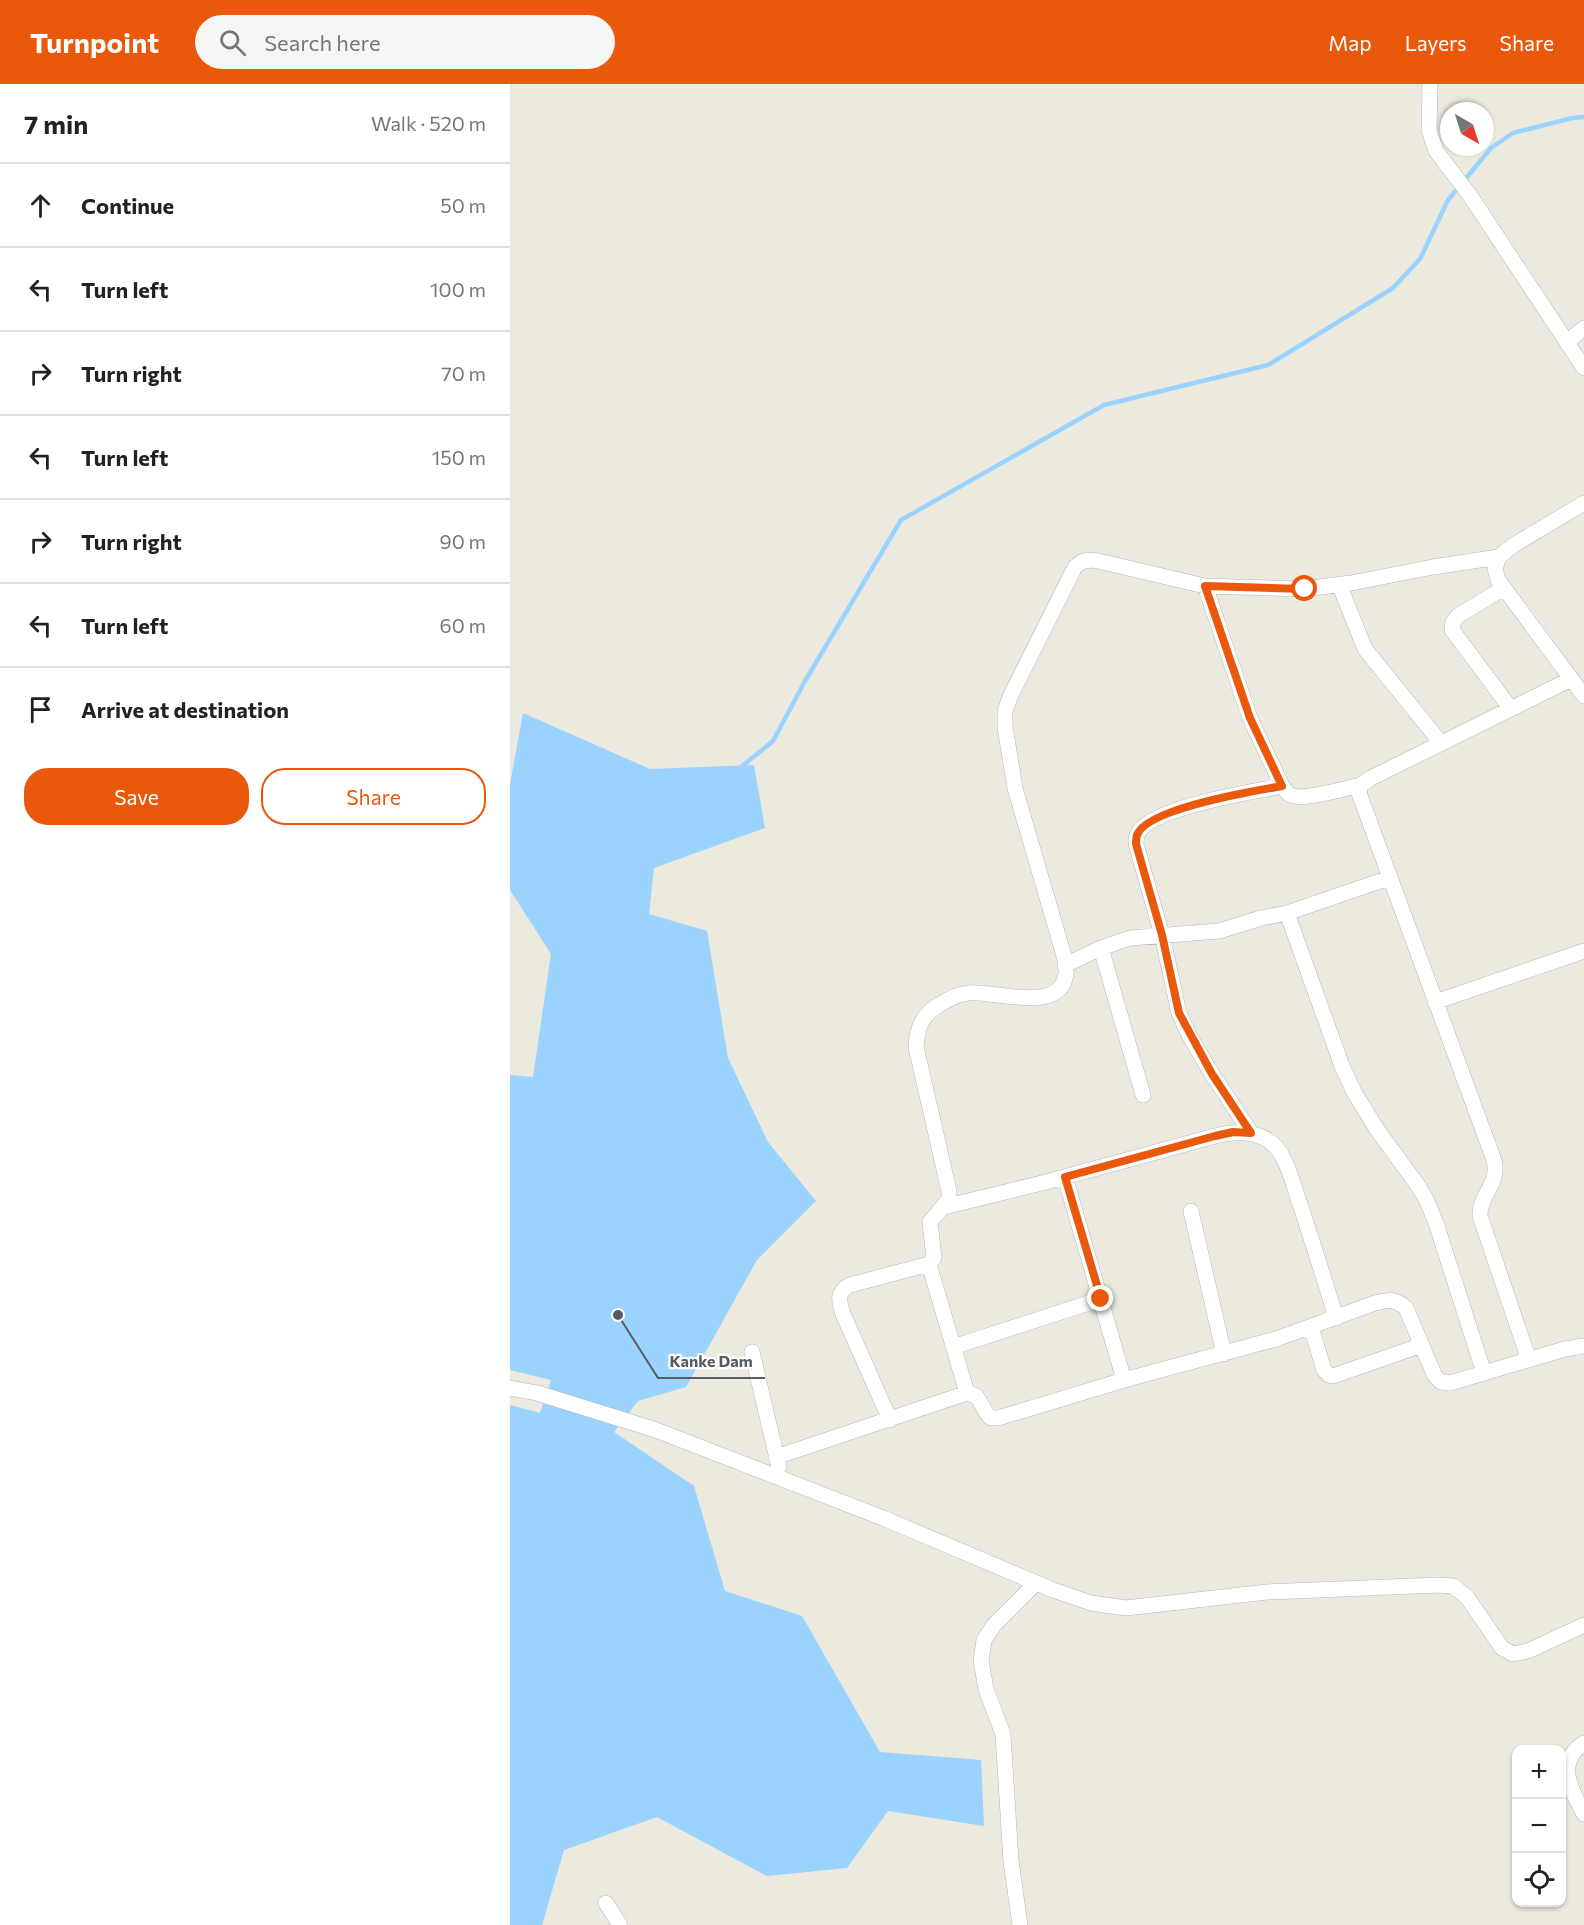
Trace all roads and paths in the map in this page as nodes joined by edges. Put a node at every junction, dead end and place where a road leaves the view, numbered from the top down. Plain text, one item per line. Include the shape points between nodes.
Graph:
1 (1430, 84) edge
2 (1584, 328) edge
3 (1567, 342) junction
4 (1584, 368) edge
5 (1584, 503) edge
6 (1499, 557) junction
7 (1339, 584) junction
8 (1205, 586) junction
9 (1504, 588) junction
10 (1571, 679) junction
11 (1584, 696) edge
12 (1511, 709) junction
13 (1441, 743) junction
14 (1361, 785) junction
15 (1282, 786) junction
16 (1389, 878) junction
17 (1287, 913) junction
18 (1162, 935) junction
19 (1101, 948) junction
20 (1584, 951) edge
21 (1065, 965) junction
22 (1435, 1002) junction
23 (1143, 1095) dead end
24 (1251, 1133) junction
25 (1065, 1177) junction
26 (944, 1207) junction
27 (1191, 1211) dead end
28 (929, 1264) junction
29 (1101, 1299) junction
30 (1336, 1318) junction
31 (1311, 1327) junction
32 (1422, 1345) junction
33 (1584, 1346) edge
34 (953, 1347) junction
35 (752, 1352) dead end
36 (1224, 1354) junction
37 (1529, 1360) junction
38 (1484, 1373) junction
39 (1124, 1380) junction
40 (510, 1388) edge
41 (967, 1394) junction
42 (890, 1420) junction
43 (776, 1457) junction
44 (782, 1479) junction
45 (1036, 1583) junction
46 (1584, 1625) edge
47 (1584, 1743) edge
48 (1584, 1814) edge
49 (606, 1903) dead end
50 (621, 1925) edge
51 (1020, 1925) edge

1 - 3 street via 1429,129 1436,151
2 - 3 street
3 - 4 street
5 - 6 street
6 - 7 street
6 - 9 street via 1495,569
7 - 8 street via 1305,589
7 - 13 street via 1365,649
8 - 15 street via 1250,718
8 - 21 street via 1094,560 1083,561 1076,567 1010,697 1005,727 1015,788
9 - 10 street
9 - 12 street via 1459,615 1452,630
10 - 11 street
10 - 12 street
12 - 13 street
13 - 14 street
14 - 15 street via 1295,797
14 - 16 street via 1359,793
15 - 18 street via 1214,798 1153,820 1142,828 1136,844
16 - 17 street
16 - 22 street
17 - 18 street via 1219,931
17 - 38 street via 1341,1066 1378,1131 1427,1201
18 - 19 street via 1130,938
18 - 24 street via 1179,1013 1212,1074
19 - 21 street
19 - 23 street
20 - 22 street
21 - 26 street via 1064,983 1058,991 1044,997 969,993 934,1007 921,1021 916,1047 949,1191
22 - 37 street via 1495,1166 1480,1216
24 - 25 street via 1215,1136
24 - 30 street via 1277,1148 1284,1161
25 - 26 street
25 - 29 street
26 - 28 street via 930,1222 934,1258
27 - 36 street
28 - 34 street
28 - 42 street via 850,1285 840,1293 843,1314
29 - 34 street
29 - 39 street
30 - 31 street
30 - 32 street via 1375,1303 1398,1301 1406,1308
31 - 32 street via 1329,1376
31 - 36 street
32 - 38 street via 1441,1382
33 - 37 street
34 - 41 street
35 - 43 street
36 - 39 street
37 - 38 street
39 - 41 street via 998,1418 985,1413 974,1394
40 - 44 street via 656,1430
41 - 42 street
42 - 43 street
43 - 44 street
44 - 45 street
45 - 46 street via 1090,1604 1126,1608 1267,1592 1453,1586 1467,1597 1502,1648 1513,1654
45 - 51 street via 994,1625 984,1640 981,1661 986,1689 1003,1734 1011,1861
47 - 48 street via 1573,1754 1567,1775
49 - 50 street

